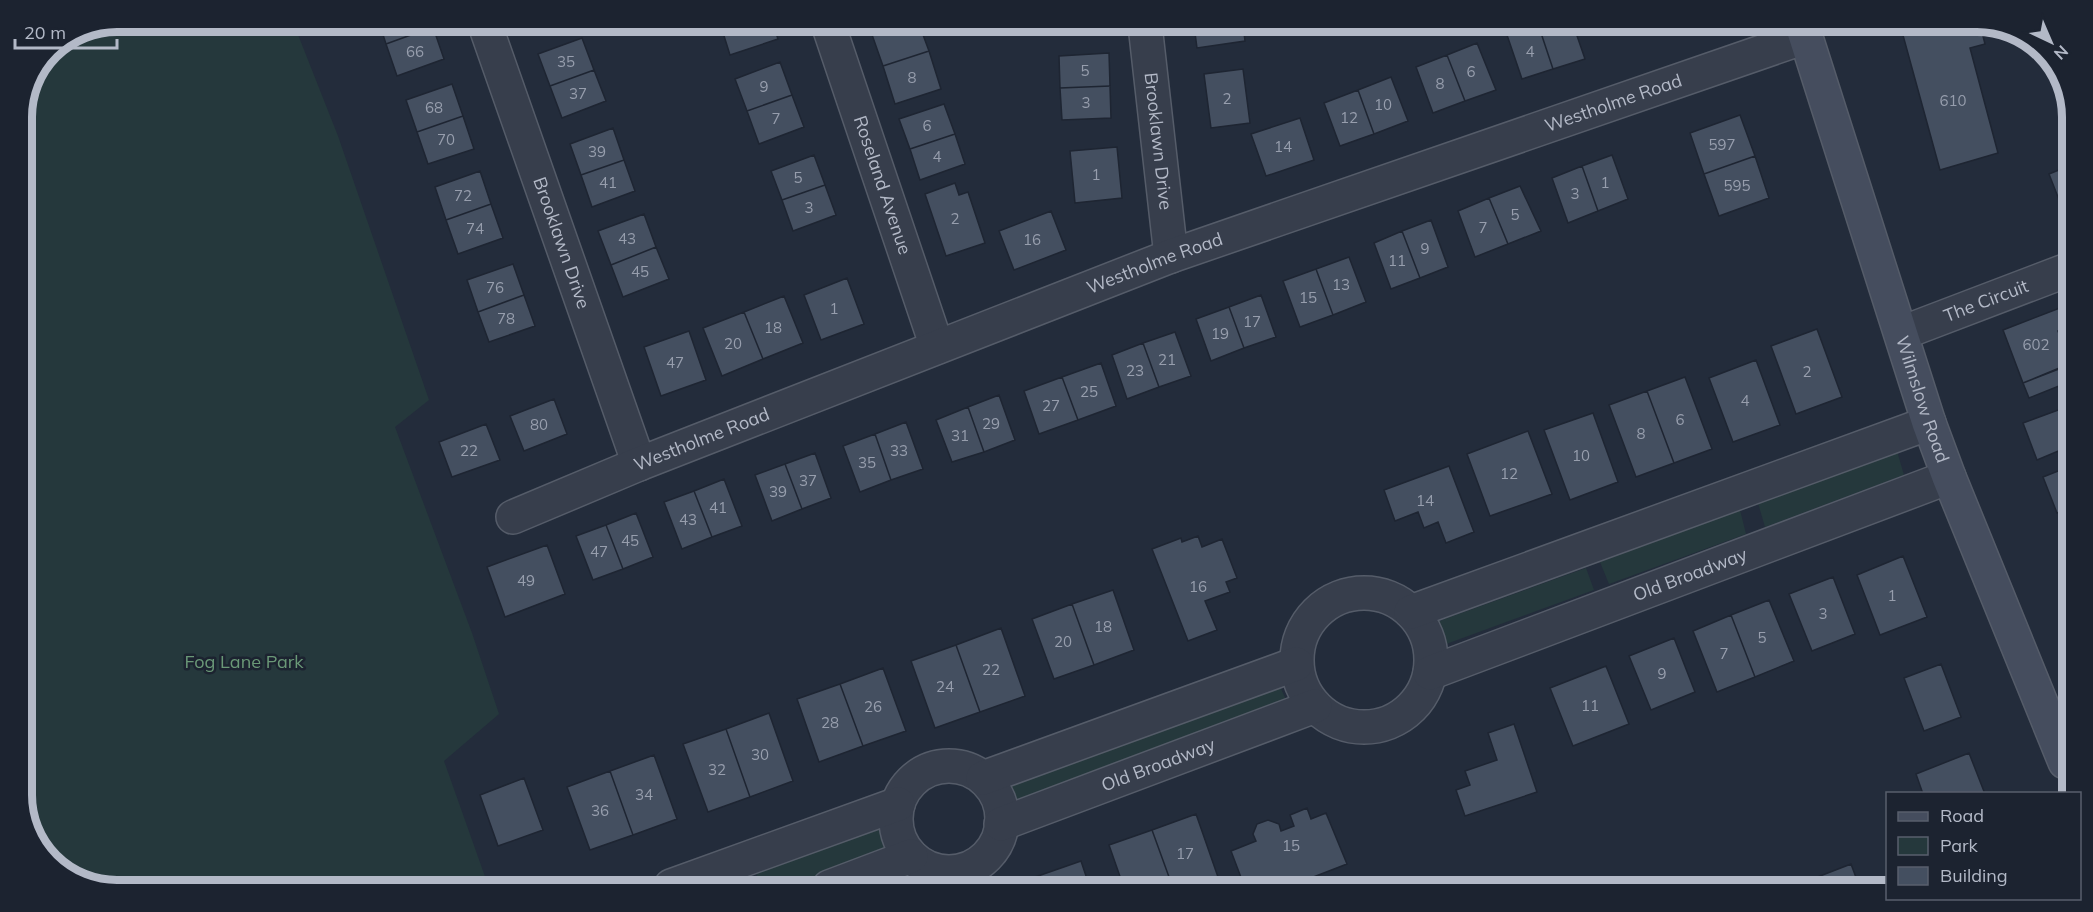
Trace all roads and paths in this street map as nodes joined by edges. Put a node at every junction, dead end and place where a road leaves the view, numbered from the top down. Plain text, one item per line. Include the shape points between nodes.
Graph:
1 (487, 31) edge
2 (830, 31) edge
3 (1146, 31) edge
4 (1804, 32) edge
5 (1171, 256) junction
6 (2061, 272) edge
7 (1902, 333) junction
8 (937, 347) junction
9 (1929, 423) junction
10 (639, 464) junction
11 (1949, 477) junction
12 (513, 517) dead end
13 (1411, 612) junction
14 (1296, 664) junction
15 (1430, 673) junction
16 (1315, 706) junction
17 (2062, 754) edge
18 (983, 778) junction
19 (898, 804) junction
20 (1001, 824) junction
21 (911, 856) junction
22 (688, 880) edge
23 (845, 880) edge

1 - 10 street, Brooklawn Drive
2 - 8 street, Roseland Avenue
3 - 5 street, Brooklawn Drive
4 - 5 street, Westholme Road
4 - 7 main road, Wilmslow Road
5 - 8 street, Westholme Road
6 - 7 street, The Circuit
7 - 9 main road, Wilmslow Road
8 - 10 street, Westholme Road
9 - 11 main road, Wilmslow Road
9 - 13 street
10 - 12 street, Westholme Road
11 - 15 street, Old Broadway
11 - 17 main road, Wilmslow Road
13 - 14 street via 1388,597 1366,592 1344,596 1324,606 1308,622 1298,642
13 - 15 street via 1427,638
14 - 16 street via 1299,682
14 - 18 street
15 - 16 street via 1414,704 1386,724 1362,728 1339,723
16 - 20 street, Old Broadway
18 - 19 street via 960,767 934,768 906,788
18 - 20 street via 1000,804
19 - 21 street via 897,832
19 - 22 street
20 - 21 street via 993,848 969,868 939,871
21 - 23 street

